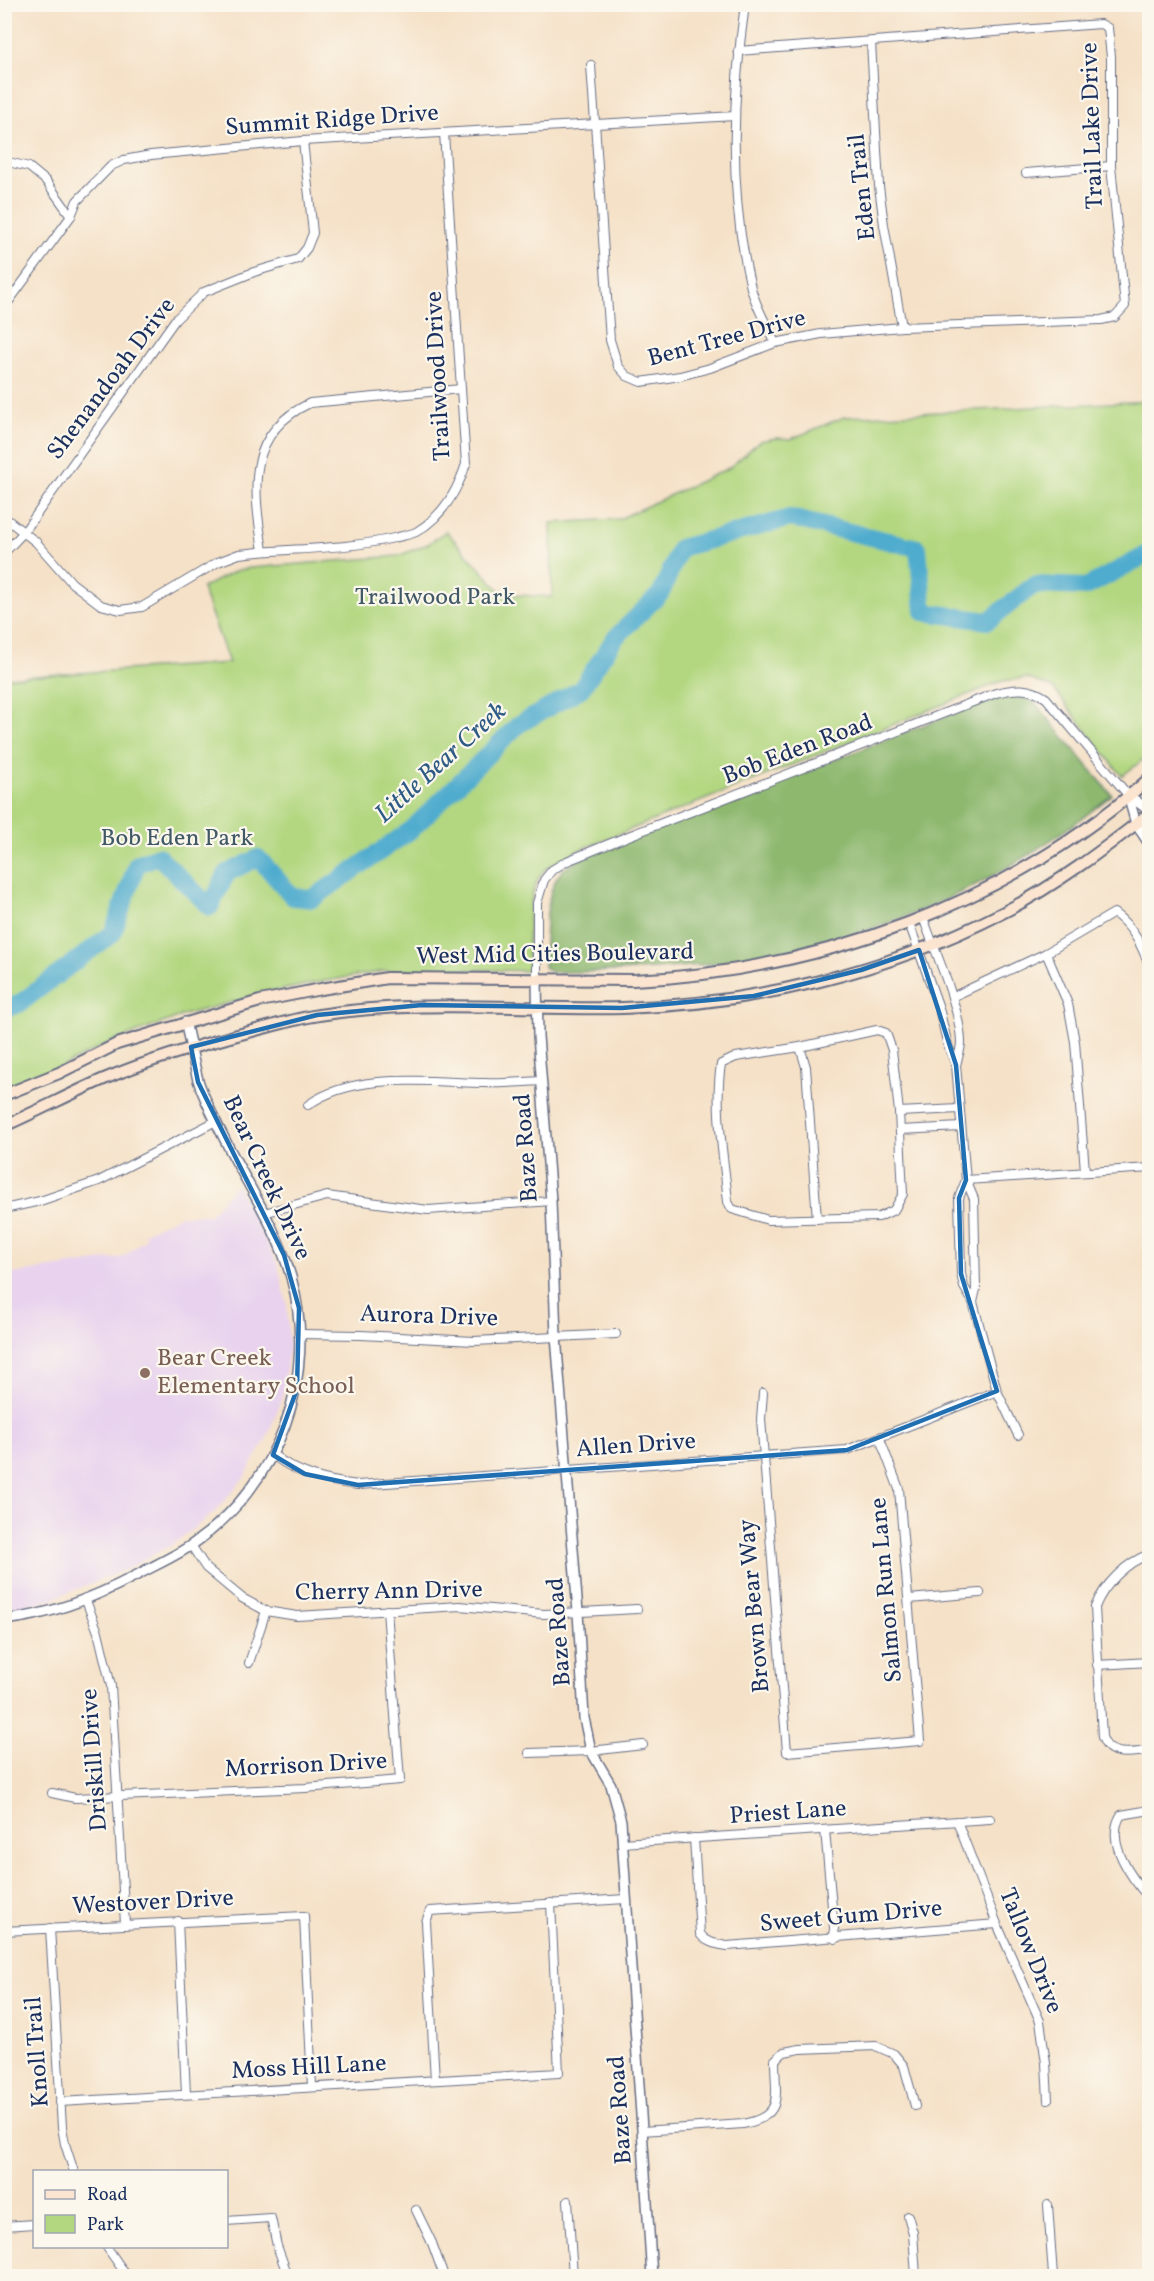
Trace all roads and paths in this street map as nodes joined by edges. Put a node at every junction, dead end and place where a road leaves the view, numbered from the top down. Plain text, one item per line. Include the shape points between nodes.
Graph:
1 (745, 4) edge
2 (872, 42) junction
3 (738, 51) junction
4 (591, 65) dead end
5 (735, 116) junction
6 (596, 124) junction
7 (444, 133) junction
8 (303, 141) junction
9 (4, 161) edge
10 (1111, 166) junction
11 (1026, 172) dead end
12 (71, 216) junction
13 (1125, 306) joint
14 (4, 308) edge
15 (902, 327) junction
16 (775, 343) junction
17 (461, 389) junction
18 (4, 517) edge
19 (24, 532) junction
20 (263, 551) junction
21 (4, 553) edge
22 (1149, 778) edge
23 (1128, 795) junction
24 (1149, 812) edge
25 (1136, 824) junction
26 (1149, 845) edge
27 (923, 917) junction
28 (909, 923) junction
29 (933, 944) junction
30 (919, 950) junction
31 (1046, 953) junction
32 (1149, 968) edge
33 (537, 979) junction
34 (952, 997) junction
35 (538, 1006) junction
36 (185, 1022) junction
37 (191, 1047) junction
38 (800, 1047) junction
39 (956, 1065) junction
40 (541, 1081) junction
41 (4, 1095) edge
42 (308, 1105) dead end
43 (959, 1109) junction
44 (899, 1112) junction
45 (216, 1121) junction
46 (4, 1126) edge
47 (961, 1126) junction
48 (900, 1131) junction
49 (1149, 1168) edge
50 (1085, 1172) junction
51 (966, 1180) junction
52 (551, 1201) junction
53 (4, 1209) edge
54 (264, 1213) junction
55 (817, 1219) junction
56 (973, 1302) junction
57 (300, 1334) junction
58 (616, 1334) dead end
59 (556, 1336) junction
60 (997, 1391) junction
61 (763, 1393) dead end
62 (1018, 1435) dead end
63 (880, 1439) junction
64 (273, 1455) junction
65 (764, 1457) junction
66 (568, 1471) junction
67 (191, 1545) junction
68 (1149, 1554) edge
69 (980, 1593) dead end
70 (85, 1598) junction
71 (909, 1599) junction
72 (637, 1609) dead end
73 (387, 1610) junction
74 (266, 1611) junction
75 (578, 1612) junction
76 (4, 1620) edge
77 (1149, 1662) edge
78 (249, 1663) dead end
79 (1097, 1665) junction
80 (920, 1741) joint
81 (643, 1745) dead end
82 (591, 1750) junction
83 (1149, 1751) edge
84 (529, 1753) dead end
85 (52, 1793) dead end
86 (117, 1796) junction
87 (1149, 1810) edge
88 (990, 1819) dead end
89 (957, 1821) junction
90 (825, 1830) junction
91 (694, 1838) junction
92 (622, 1843) junction
93 (626, 1899) junction
94 (1149, 1899) edge
95 (550, 1903) junction
96 (178, 1921) junction
97 (125, 1924) junction
98 (997, 1924) junction
99 (50, 1928) junction
100 (4, 1931) edge
101 (835, 1939) junction
102 (435, 2080) junction
103 (312, 2087) junction
104 (186, 2094) junction
105 (1048, 2100) dead end
106 (60, 2102) junction
107 (915, 2106) dead end
108 (642, 2132) junction
109 (73, 2170) edge
110 (568, 2201) dead end
111 (1048, 2205) dead end
112 (416, 2210) dead end
113 (908, 2216) dead end
114 (228, 2221) edge
115 (33, 2224) edge
116 (4, 2226) edge
117 (107, 2248) edge
118 (127, 2277) edge
119 (288, 2277) edge
120 (444, 2277) edge
121 (573, 2277) edge
122 (652, 2277) edge
123 (916, 2277) edge
124 (1053, 2277) edge

1 - 3 street
2 - 3 street, Trail Lake Drive
2 - 10 street, Trail Lake Drive via 1101,24 1109,31
2 - 15 street, Eden Trail via 879,186
3 - 5 street
4 - 6 street, Bent Tree Drive
5 - 6 street, Summit Ridge Drive
5 - 16 street via 744,248 752,289
6 - 7 street, Summit Ridge Drive
6 - 16 street, Bent Tree Drive via 610,340 622,371 641,381 680,376
7 - 8 street, Summit Ridge Drive
7 - 17 street, Trailwood Drive
8 - 12 street, Summit Ridge Drive via 124,160 97,179 77,201
8 - 19 street, Shenandoah Drive via 312,232 308,248 298,259 204,292 176,320
9 - 12 street via 29,167 46,181
10 - 11 street
10 - 13 street, Trail Lake Drive
12 - 14 street, Summit Ridge Drive
13 - 15 street, Bent Tree Drive via 1115,317 1101,320
15 - 16 street, Bent Tree Drive via 820,334
17 - 20 street, Trailwood Drive via 466,464 459,487 431,521 414,533 382,541
17 - 20 street via 310,403 292,411 279,422 260,455 256,500
18 - 19 street, Trailwood Drive
19 - 20 street, Trailwood Drive via 72,583 101,605 120,610 142,607 218,562
19 - 21 street, Shenandoah Drive
22 - 23 main road, West Mid Cities Boulevard
23 - 24 street
23 - 25 street
23 - 27 main road, West Mid Cities Boulevard via 1066,842 1016,873
23 - 33 street, Bob Eden Road via 1046,698 1023,689 996,693 621,839 552,870 544,880 537,903
24 - 25 main road, West Mid Cities Boulevard
25 - 26 street
25 - 29 main road, West Mid Cities Boulevard via 1021,902
27 - 28 main road, West Mid Cities Boulevard
27 - 29 street
28 - 30 street
28 - 33 main road, West Mid Cities Boulevard via 796,958 740,969 645,980
29 - 30 main road, West Mid Cities Boulevard
29 - 34 street
30 - 35 main road, West Mid Cities Boulevard via 861,970 754,996 632,1007
30 - 39 street
31 - 32 street via 1114,914 1127,922 1141,943
31 - 34 street
31 - 50 street via 1070,1013
33 - 35 street, Baze Road
33 - 36 main road, West Mid Cities Boulevard via 387,978 260,1001
34 - 39 street via 961,1043
35 - 37 main road, West Mid Cities Boulevard via 422,1005 317,1015
35 - 40 street, Baze Road
36 - 37 street, Bear Creek Drive
36 - 41 main road, West Mid Cities Boulevard via 117,1044
37 - 45 street, Bear Creek Drive via 198,1082
37 - 46 main road, West Mid Cities Boulevard via 102,1080
38 - 44 street via 877,1030 886,1033 892,1050
38 - 55 street via 806,1067
38 - 55 street via 736,1057 721,1064 719,1103 728,1202 732,1209 768,1220
39 - 43 street
40 - 42 street via 488,1084 395,1080 339,1089
40 - 52 street, Baze Road
43 - 44 street
43 - 47 street
44 - 48 street
45 - 53 street via 99,1180
45 - 54 street, Bear Creek Drive
47 - 48 street
47 - 51 street
48 - 55 street via 903,1194 894,1210 879,1217
49 - 50 street
50 - 51 street
51 - 56 street via 974,1200
51 - 56 street via 959,1198 961,1274
52 - 54 street via 428,1210 327,1196
52 - 59 street, Baze Road
54 - 57 street, Bear Creek Drive via 291,1275
56 - 60 street
57 - 59 street, Aurora Drive via 474,1341
57 - 64 street, Bear Creek Drive via 297,1389
58 - 59 street, Aurora Drive
59 - 66 street, Baze Road
60 - 62 street
60 - 63 street, Allen Drive
61 - 65 street, Brown Bear Way
63 - 65 street, Allen Drive via 847,1450
63 - 71 street, Salmon Run Lane via 899,1489
64 - 66 street, Allen Drive via 305,1474 358,1485
64 - 67 street, Bear Creek Drive via 234,1507
65 - 66 street, Allen Drive
65 - 80 street, Brown Bear Way via 787,1752
66 - 75 street, Baze Road
67 - 70 street, Bear Creek Drive via 122,1583
67 - 74 street, Cherry Ann Drive via 221,1582
68 - 79 street via 1124,1569 1100,1594 1095,1607
69 - 71 street
70 - 76 street, Bear Creek Drive via 37,1616
70 - 86 street, Driskill Drive via 111,1686
71 - 80 street, Salmon Run Lane
72 - 75 street, Cherry Ann Drive
73 - 74 street, Cherry Ann Drive via 297,1616
73 - 75 street, Cherry Ann Drive via 460,1606 544,1614
73 - 86 street, Morrison Drive via 400,1780
74 - 78 street
75 - 82 street, Baze Road via 584,1718
77 - 79 street
79 - 83 street via 1105,1746 1118,1753
81 - 82 street
82 - 84 street
82 - 92 street, Baze Road via 617,1802
85 - 86 street via 75,1798
86 - 97 street, Driskill Drive
87 - 94 street via 1121,1815 1115,1828 1123,1860
88 - 89 street, Priest Lane
89 - 90 street, Priest Lane
89 - 98 street, Tallow Drive
90 - 91 street, Priest Lane
90 - 101 street
91 - 92 street, Priest Lane
91 - 101 street, Sweet Gum Drive via 700,1934 705,1940 727,1946
92 - 93 street, Baze Road
93 - 95 street
93 - 108 street, Baze Road
95 - 102 street via 430,1911 426,1922
95 - 102 street, Moss Hill Lane via 559,2073
96 - 97 street, Westover Drive
96 - 103 street, Westover Drive via 304,1916
96 - 104 street
97 - 99 street, Westover Drive
98 - 101 street, Sweet Gum Drive
98 - 105 street, Tallow Drive via 1040,2020
99 - 100 street, Westover Drive
99 - 106 street, Knoll Trail
102 - 103 street, Moss Hill Lane
103 - 104 street, Moss Hill Lane
104 - 106 street, Moss Hill Lane
106 - 109 street, Knoll Trail via 65,2144
107 - 108 street via 904,2066 894,2054 876,2046 800,2049 784,2052 775,2060 775,2105 770,2115 743,2124
108 - 122 street, Baze Road
110 - 121 street
111 - 124 street
112 - 120 street
113 - 123 street
114 - 119 street via 270,2218
115 - 116 street
117 - 118 street

